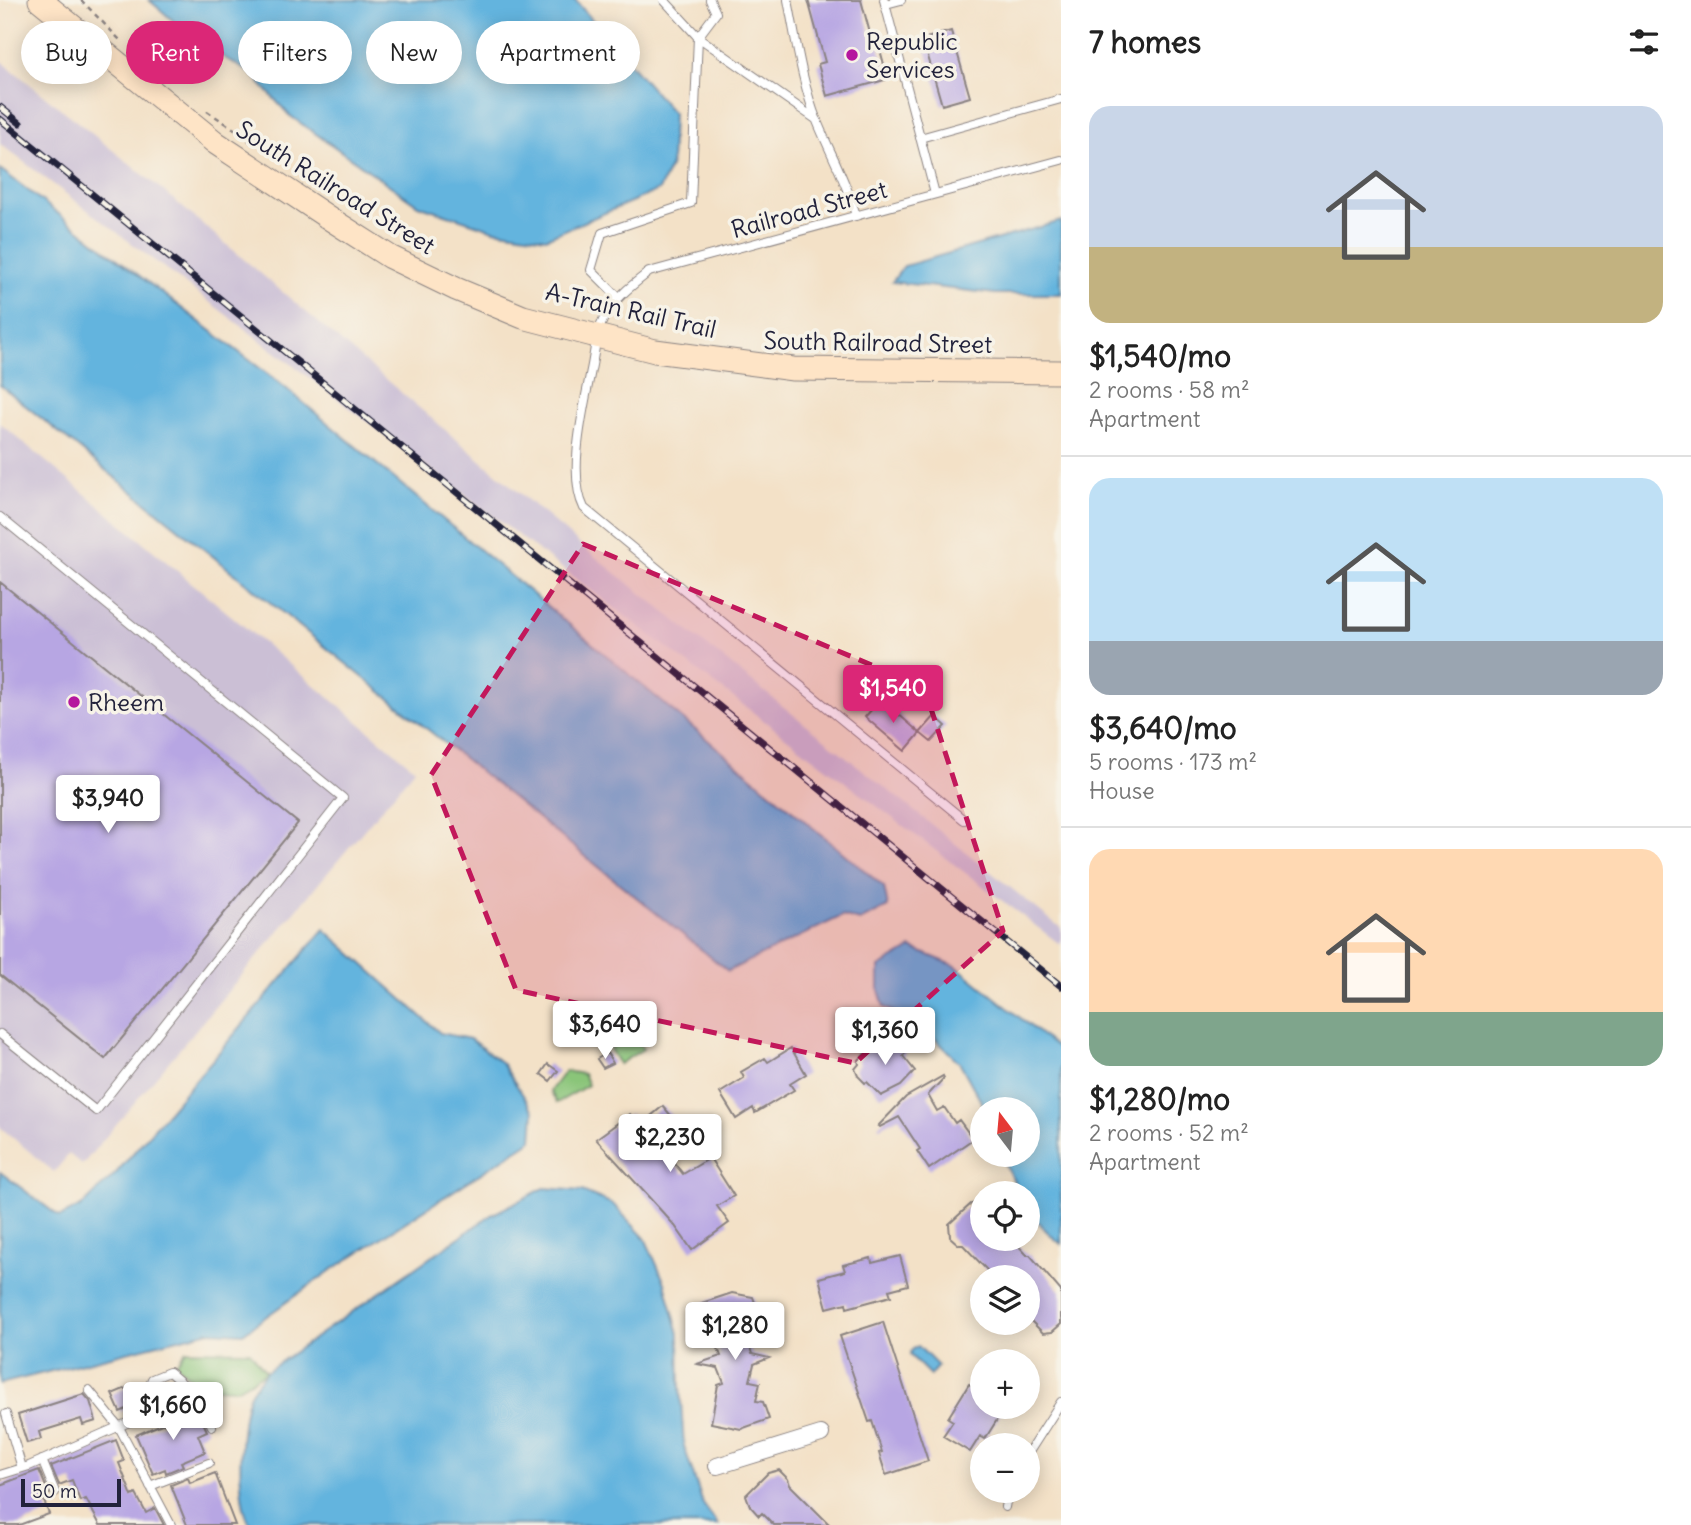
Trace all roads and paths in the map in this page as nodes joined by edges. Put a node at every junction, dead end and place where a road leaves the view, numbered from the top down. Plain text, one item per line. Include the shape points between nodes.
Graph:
1 (40, 0) edge
2 (81, 0) edge
3 (664, 0) edge
4 (710, 0) edge
5 (788, 0) edge
6 (901, 0) edge
7 (885, 2) edge
8 (698, 37) junction
9 (122, 42) dead end
10 (1061, 99) edge
11 (204, 109) dead end
12 (817, 120) junction
13 (920, 138) junction
14 (259, 150) dead end
15 (1061, 160) edge
16 (935, 194) junction
17 (856, 216) junction
18 (618, 297) junction
19 (596, 336) junction
20 (1061, 372) edge
21 (0, 517) edge
22 (964, 820) dead end
23 (0, 1034) edge
24 (89, 1390) dead end
25 (177, 1401) junction
26 (1061, 1402) edge
27 (154, 1410) junction
28 (6, 1414) dead end
29 (212, 1426) dead end
30 (119, 1427) junction
31 (821, 1434) dead end
32 (1040, 1435) edge
33 (42, 1460) junction
34 (209, 1463) dead end
35 (717, 1466) dead end
36 (22, 1468) junction
37 (0, 1475) edge
38 (150, 1486) junction
39 (55, 1492) dead end
40 (1006, 1503) edge
41 (1005, 1507) dead end
42 (171, 1525) edge

1 - 19 street, South Railroad Street via 216,143 390,257 523,317
2 - 9 path
3 - 8 lane
4 - 8 lane via 716,13
5 - 12 lane
6 - 7 lane
7 - 13 lane
8 - 12 lane
8 - 18 lane via 691,203 602,233 591,270
10 - 13 lane
11 - 14 path
12 - 17 lane
13 - 16 lane
15 - 16 lane, Railroad Street
16 - 17 lane, Railroad Street
17 - 18 lane, Railroad Street via 649,272
18 - 19 lane, Railroad Street
19 - 20 street, South Railroad Street via 655,351 793,369
19 - 22 lane via 582,413 577,476 584,508
21 - 23 lane via 343,798 96,1111
24 - 30 lane
25 - 27 lane
25 - 27 lane via 183,1384 169,1373 152,1379 146,1394
25 - 29 lane via 198,1397
26 - 32 lane
27 - 30 lane
28 - 36 lane
30 - 33 lane
30 - 38 lane
31 - 35 street
33 - 36 lane
33 - 39 lane
34 - 38 lane
36 - 37 lane
38 - 42 lane
40 - 41 lane

